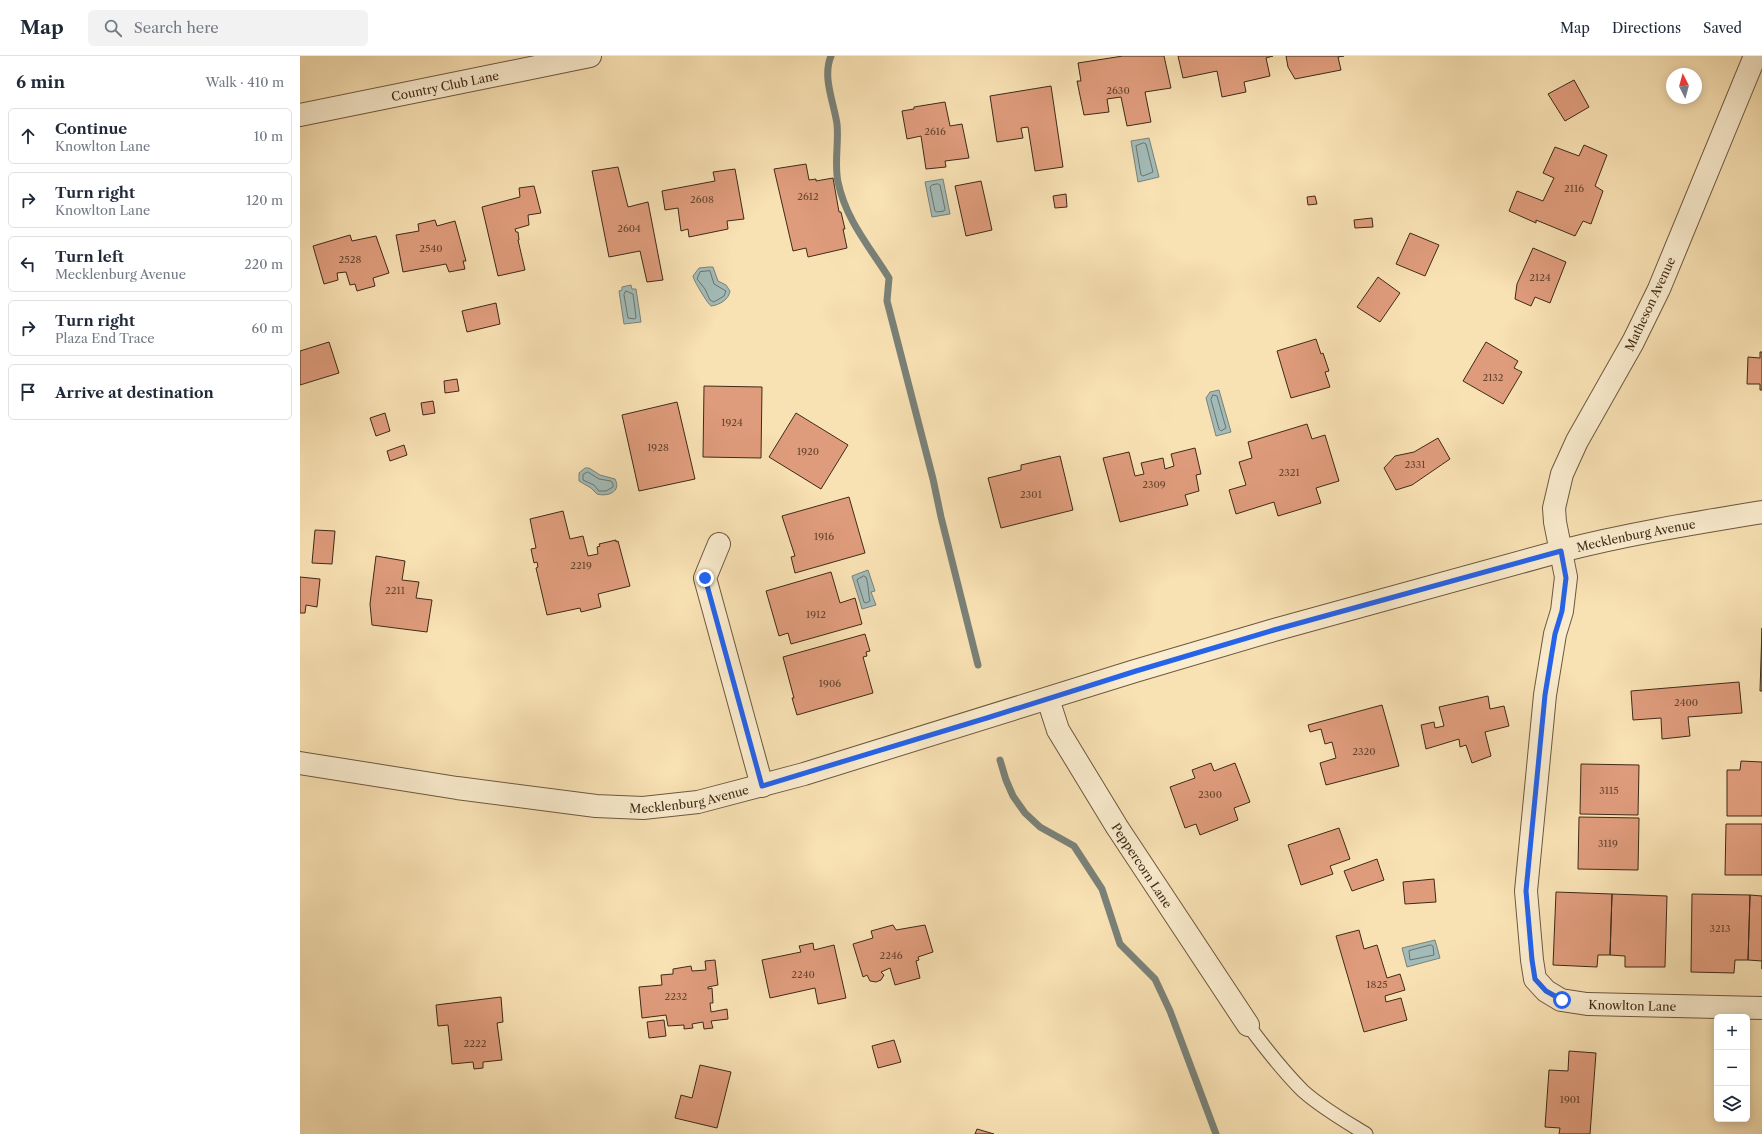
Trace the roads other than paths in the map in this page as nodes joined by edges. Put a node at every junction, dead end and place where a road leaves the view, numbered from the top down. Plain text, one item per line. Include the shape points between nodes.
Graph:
1 (590, 56) edge
2 (1755, 56) edge
3 (300, 115) edge
4 (1762, 512) edge
5 (718, 544) dead end
6 (1561, 551) junction
7 (1048, 698) junction
8 (300, 763) edge
9 (762, 786) junction
10 (1762, 1008) edge
11 (1248, 1026) joint
12 (1366, 1134) edge

1 - 3 street, Country Club Lane
2 - 6 street, Matheson Avenue via 1659,289 1633,342 1577,441 1562,474 1554,508
4 - 6 street, Mecklenburg Avenue via 1652,531
5 - 9 street via 705,578
6 - 7 street, Mecklenburg Avenue via 1274,630
6 - 10 street, Knowlton Lane via 1566,578 1545,695 1526,891 1535,979 1546,991 1562,1000 1583,1004
7 - 9 street, Mecklenburg Avenue
7 - 11 street, Peppercorn Lane via 1058,730
8 - 9 street, Mecklenburg Avenue via 457,788 604,807 643,808 698,802
11 - 12 lane via 1304,1092 1331,1113

